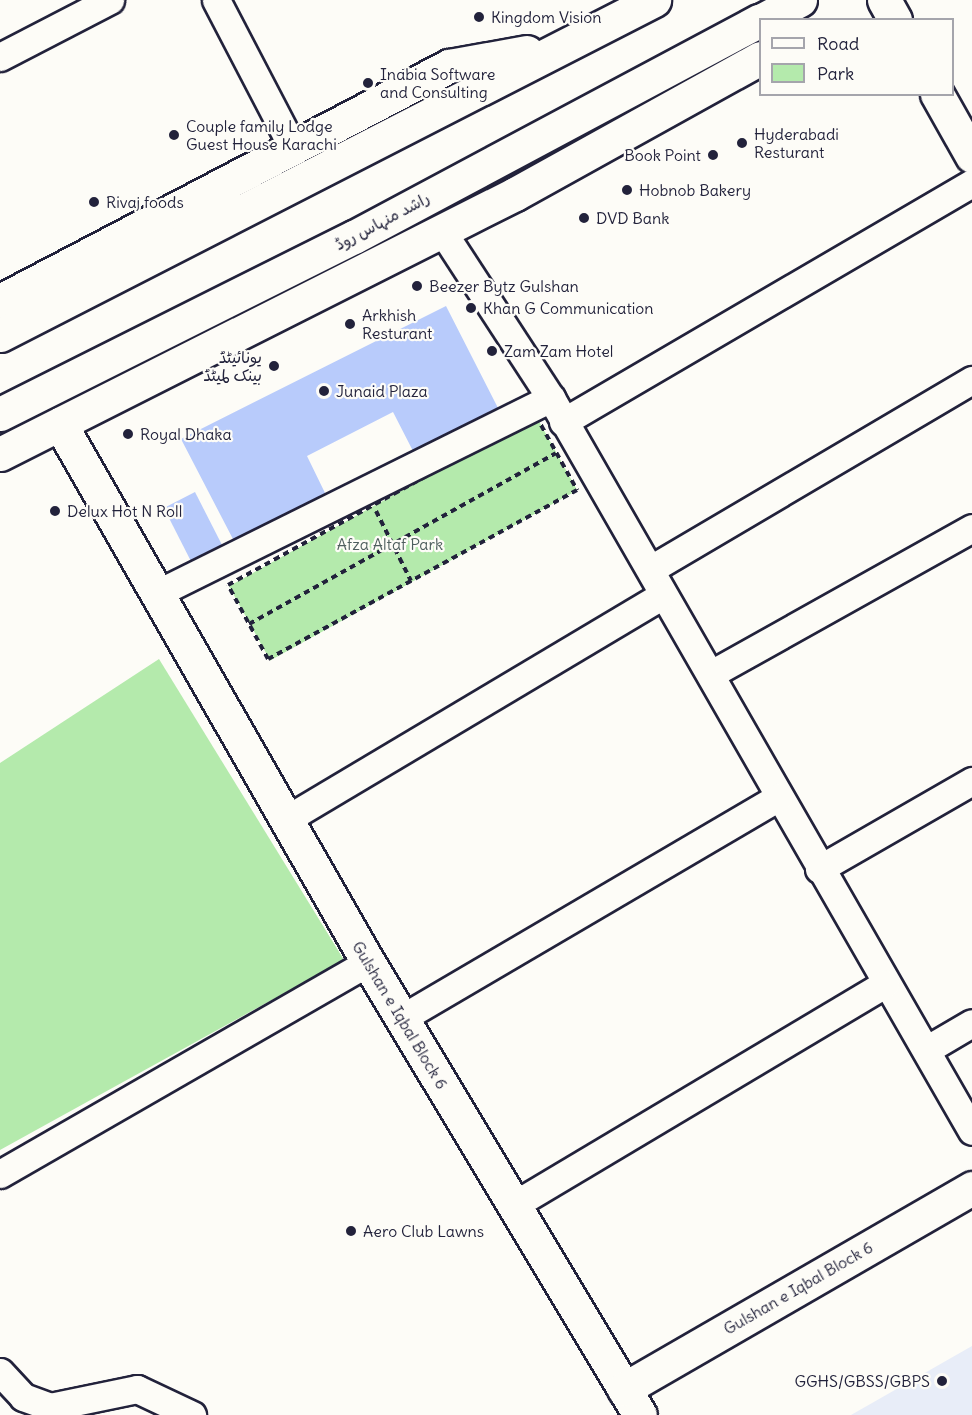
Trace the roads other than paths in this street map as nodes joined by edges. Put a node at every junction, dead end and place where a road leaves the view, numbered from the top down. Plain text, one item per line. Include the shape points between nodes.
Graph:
1 (110, 0) edge
2 (216, 0) edge
3 (654, 0) edge
4 (800, 0) edge
5 (816, 0) edge
6 (884, 0) edge
7 (765, 18) edge
8 (799, 18) edge
9 (894, 18) edge
10 (759, 21) edge
11 (559, 47) junction
12 (2, 51) edge
13 (759, 59) edge
14 (938, 96) edge
15 (292, 146) junction
16 (972, 156) edge
17 (972, 183) edge
18 (442, 231) junction
19 (0, 301) edge
20 (0, 335) edge
21 (972, 380) edge
22 (551, 398) junction
23 (0, 414) edge
24 (563, 422) junction
25 (60, 424) junction
26 (0, 454) edge
27 (972, 528) edge
28 (651, 569) junction
29 (158, 593) junction
30 (663, 595) junction
31 (711, 674) junction
32 (972, 781) edge
33 (779, 797) junction
34 (287, 819) junction
35 (819, 869) junction
36 (368, 962) junction
37 (885, 984) junction
38 (402, 1018) junction
39 (972, 1023) edge
40 (926, 1050) junction
41 (972, 1131) edge
42 (0, 1174) edge
43 (972, 1188) edge
44 (514, 1205) junction
45 (0, 1372) edge
46 (632, 1402) edge
47 (192, 1415) edge

1 - 12 street
2 - 15 street
3 - 11 main road
4 - 7 main road, راشد منہاس روڈ
5 - 8 main road
6 - 9 main road
10 - 23 main road, راشد منہاس روڈ via 354,237
11 - 15 main road via 449,66
11 - 20 main road
13 - 18 main road
14 - 16 main road
15 - 19 main road
17 - 24 street
18 - 22 street
18 - 25 main road
21 - 28 street
22 - 24 street
22 - 29 street
24 - 28 street
25 - 26 main road
25 - 29 main road, Gulshan e Iqbal Block 6
27 - 31 street
28 - 30 street
29 - 34 main road, Gulshan e Iqbal Block 6
30 - 31 street
30 - 34 street
31 - 33 street
32 - 35 street
33 - 35 street
33 - 38 street
34 - 36 main road, Gulshan e Iqbal Block 6
35 - 37 street
36 - 38 main road, Gulshan e Iqbal Block 6
36 - 42 street
37 - 40 street
37 - 44 street
38 - 44 main road, Gulshan e Iqbal Block 6
39 - 40 street
40 - 41 street
43 - 46 main road, Gulshan e Iqbal Block 6
44 - 46 main road, Gulshan e Iqbal Block 6
45 - 47 street via 23,1397 50,1407 137,1389

